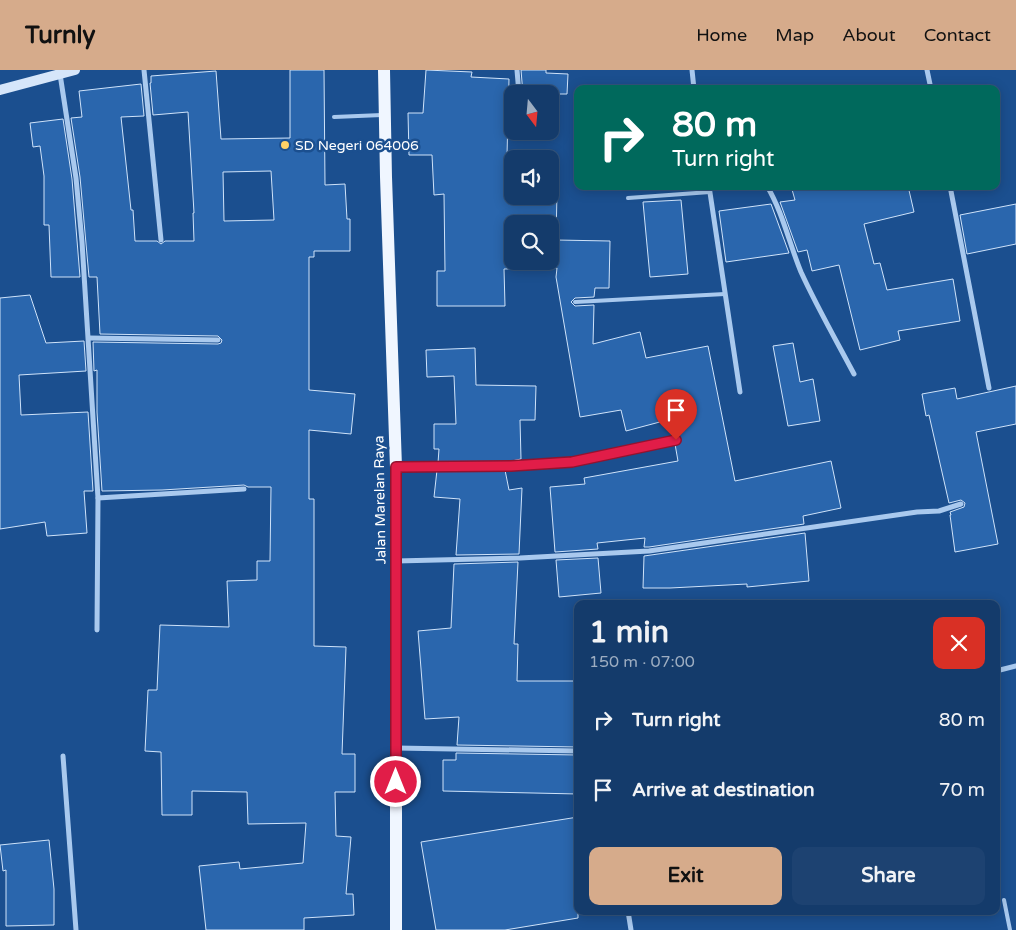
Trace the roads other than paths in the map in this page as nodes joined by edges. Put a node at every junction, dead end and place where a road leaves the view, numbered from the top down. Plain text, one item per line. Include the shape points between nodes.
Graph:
1 (75, 70) edge
2 (144, 70) edge
3 (384, 70) edge
4 (517, 70) edge
5 (692, 70) edge
6 (927, 70) edge
7 (60, 74) junction
8 (518, 85) edge
9 (694, 85) edge
10 (930, 85) edge
11 (0, 90) edge
12 (385, 115) junction
13 (334, 117) dead end
14 (701, 190) edge
15 (710, 190) edge
16 (769, 190) edge
17 (951, 190) edge
18 (628, 198) dead end
19 (161, 240) dead end
20 (725, 294) junction
21 (575, 302) dead end
22 (89, 338) junction
23 (218, 340) dead end
24 (854, 374) dead end
25 (989, 388) dead end
26 (740, 392) dead end
27 (676, 440) dead end
28 (396, 467) junction
29 (244, 489) dead end
30 (98, 498) junction
31 (961, 504) dead end
32 (396, 561) junction
33 (97, 630) dead end
34 (1016, 666) edge
35 (1000, 669) edge
36 (396, 748) junction
37 (574, 751) edge
38 (63, 756) dead end
39 (1004, 900) dead end
40 (629, 915) edge
41 (76, 930) edge
42 (396, 930) edge
43 (631, 930) edge
44 (1010, 930) edge

1 - 7 street
2 - 19 street
3 - 12 main road, Jalan Marelan Raya
4 - 8 street
5 - 9 street
6 - 10 street
7 - 11 street
7 - 22 street via 76,178
12 - 13 lane
12 - 28 main road, Jalan Marelan Raya
14 - 18 lane
15 - 20 street
16 - 24 street via 817,307
17 - 25 street
20 - 21 lane
20 - 26 street
22 - 23 street
22 - 30 street
27 - 28 lane via 572,462
28 - 32 main road, Jalan Marelan Raya
29 - 30 street
30 - 33 street
31 - 32 street via 939,511 649,551
32 - 36 main road, Jalan Marelan Raya
34 - 35 street
36 - 37 street
36 - 42 main road, Jalan Marelan Raya
38 - 41 street
39 - 44 lane
40 - 43 street

